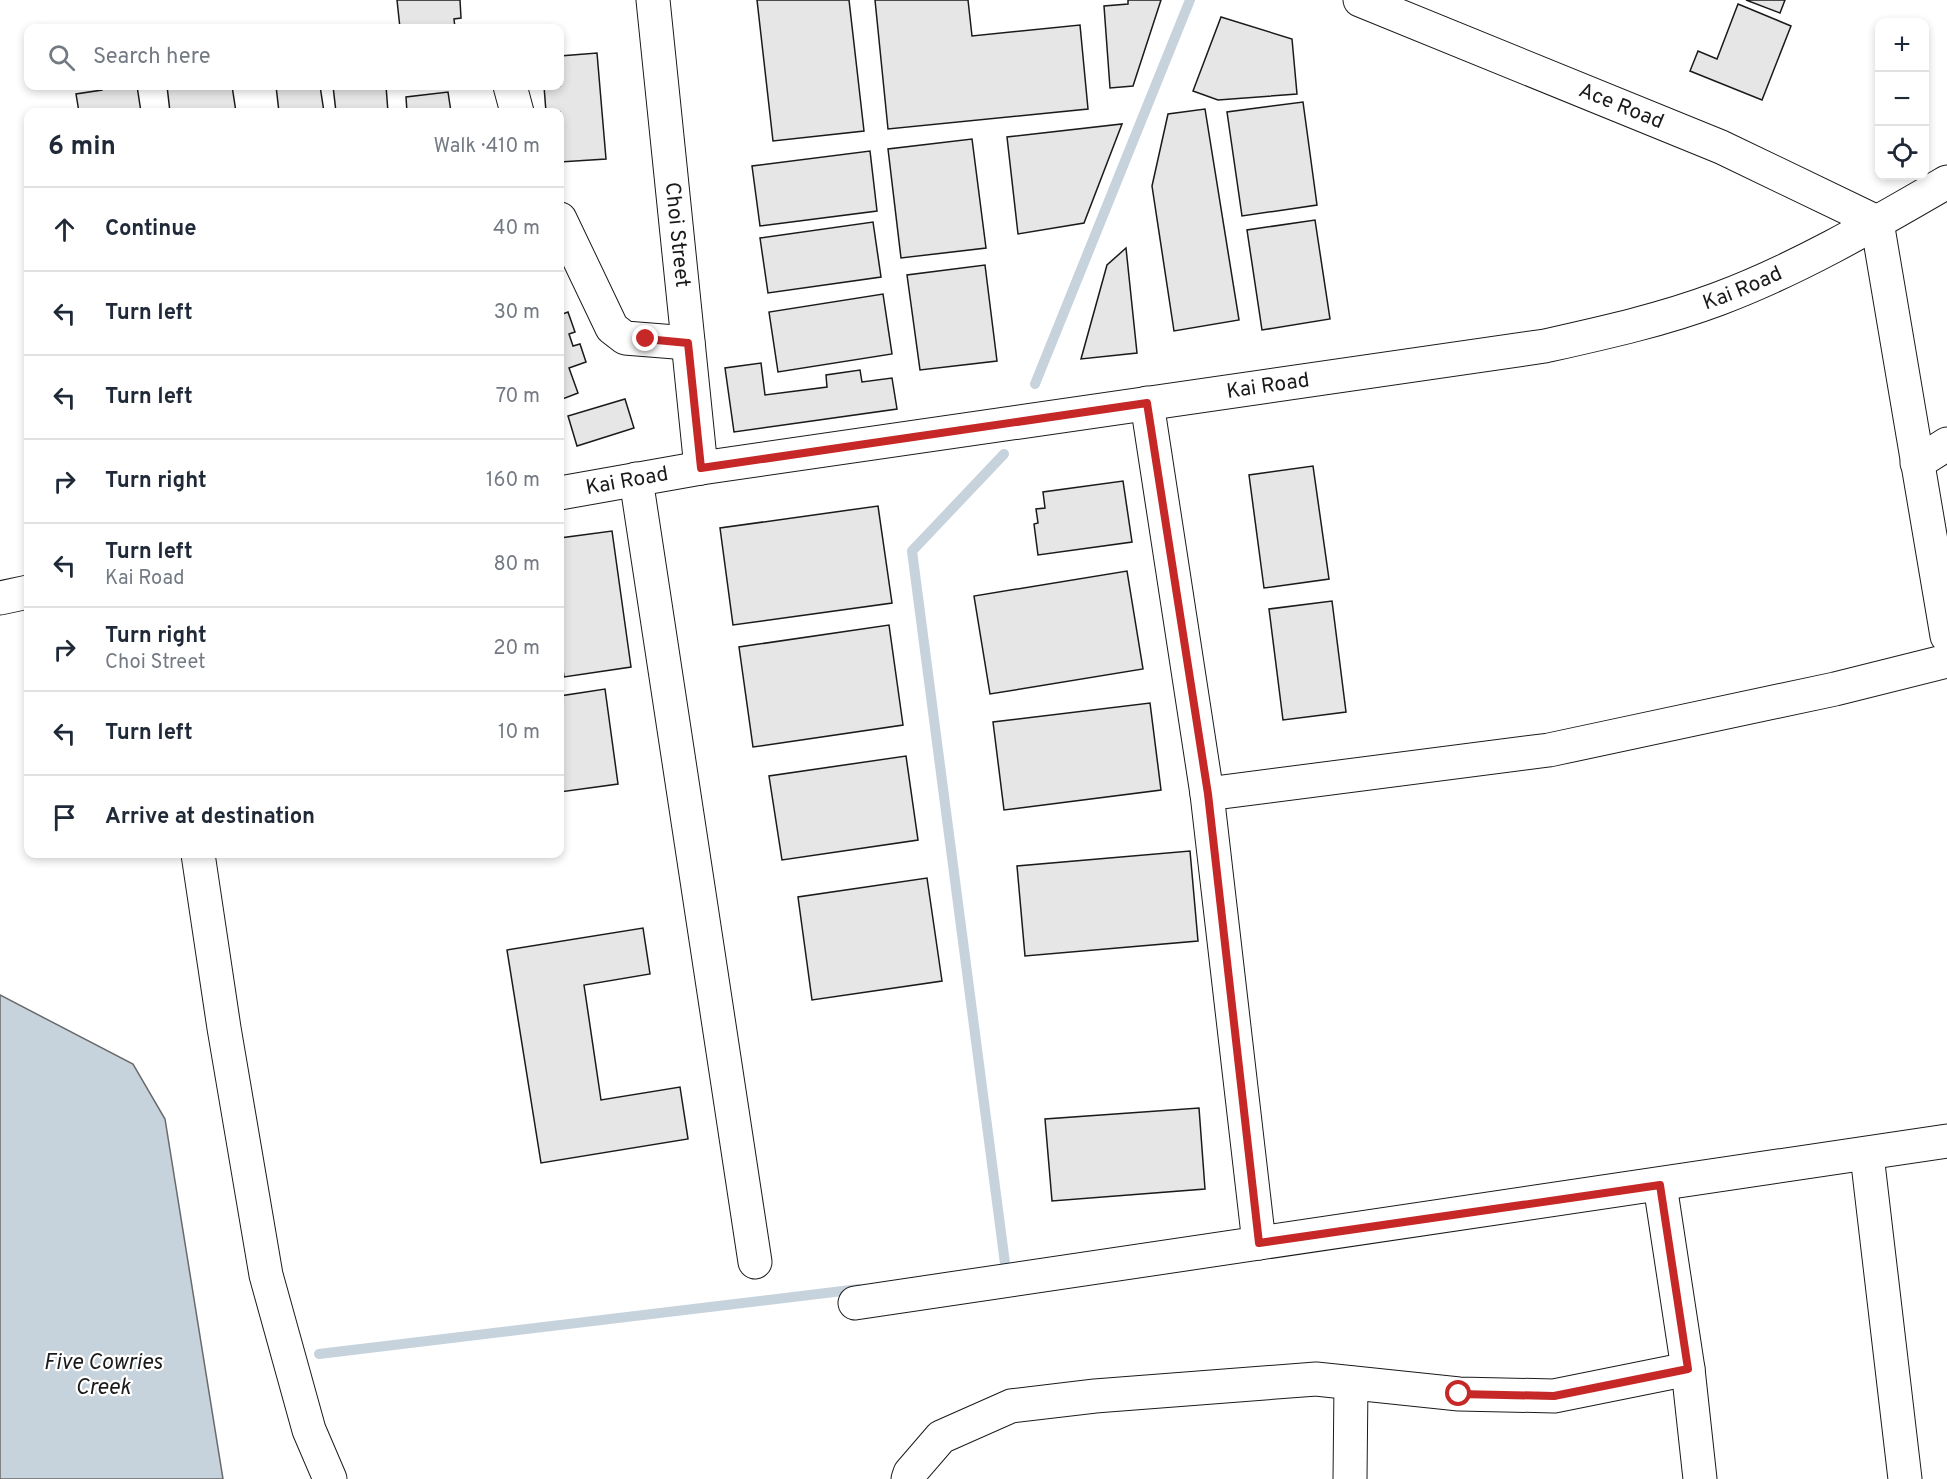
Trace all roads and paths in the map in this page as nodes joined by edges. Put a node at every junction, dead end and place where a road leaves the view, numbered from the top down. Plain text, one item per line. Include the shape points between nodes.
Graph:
1 (653, 0) edge
2 (1360, 0) edge
3 (511, 90) edge
4 (516, 108) edge
5 (1947, 182) edge
6 (1877, 222) junction
7 (564, 227) edge
8 (688, 343) junction
9 (1147, 403) junction
10 (1947, 444) edge
11 (1917, 463) junction
12 (701, 468) junction
13 (636, 479) junction
14 (564, 492) edge
15 (24, 593) edge
16 (0, 598) edge
17 (1947, 636) edge
18 (1947, 661) edge
19 (1208, 794) junction
20 (199, 858) edge
21 (1947, 1141) edge
22 (1867, 1155) junction
23 (1660, 1185) junction
24 (1259, 1243) junction
25 (756, 1262) dead end
26 (855, 1303) dead end
27 (1688, 1369) junction
28 (1351, 1383) junction
29 (330, 1479) edge
30 (908, 1479) edge
31 (1350, 1479) edge
32 (1700, 1479) edge
33 (1905, 1479) edge

1 - 8 street, Choi Street
2 - 6 street, Ace Road via 1721,147
3 - 4 street
5 - 6 street, Kai Road
6 - 9 street, Kai Road via 1799,264 1718,299 1631,326 1545,346
6 - 11 street
7 - 8 street via 612,328 625,338
8 - 12 street, Choi Street
9 - 12 street, Kai Road
9 - 19 street
10 - 11 street
11 - 17 street
12 - 13 street, Kai Road
13 - 14 street, Kai Road
13 - 25 street
15 - 16 street
18 - 19 street via 1549,750
19 - 24 street
20 - 29 street via 266,1275 309,1430
21 - 22 street
22 - 23 street
22 - 33 street
23 - 24 street
23 - 27 street
24 - 26 street
27 - 28 street via 1554,1396 1459,1394
27 - 32 street
28 - 30 street via 1316,1379 1011,1406 941,1437
28 - 31 street

